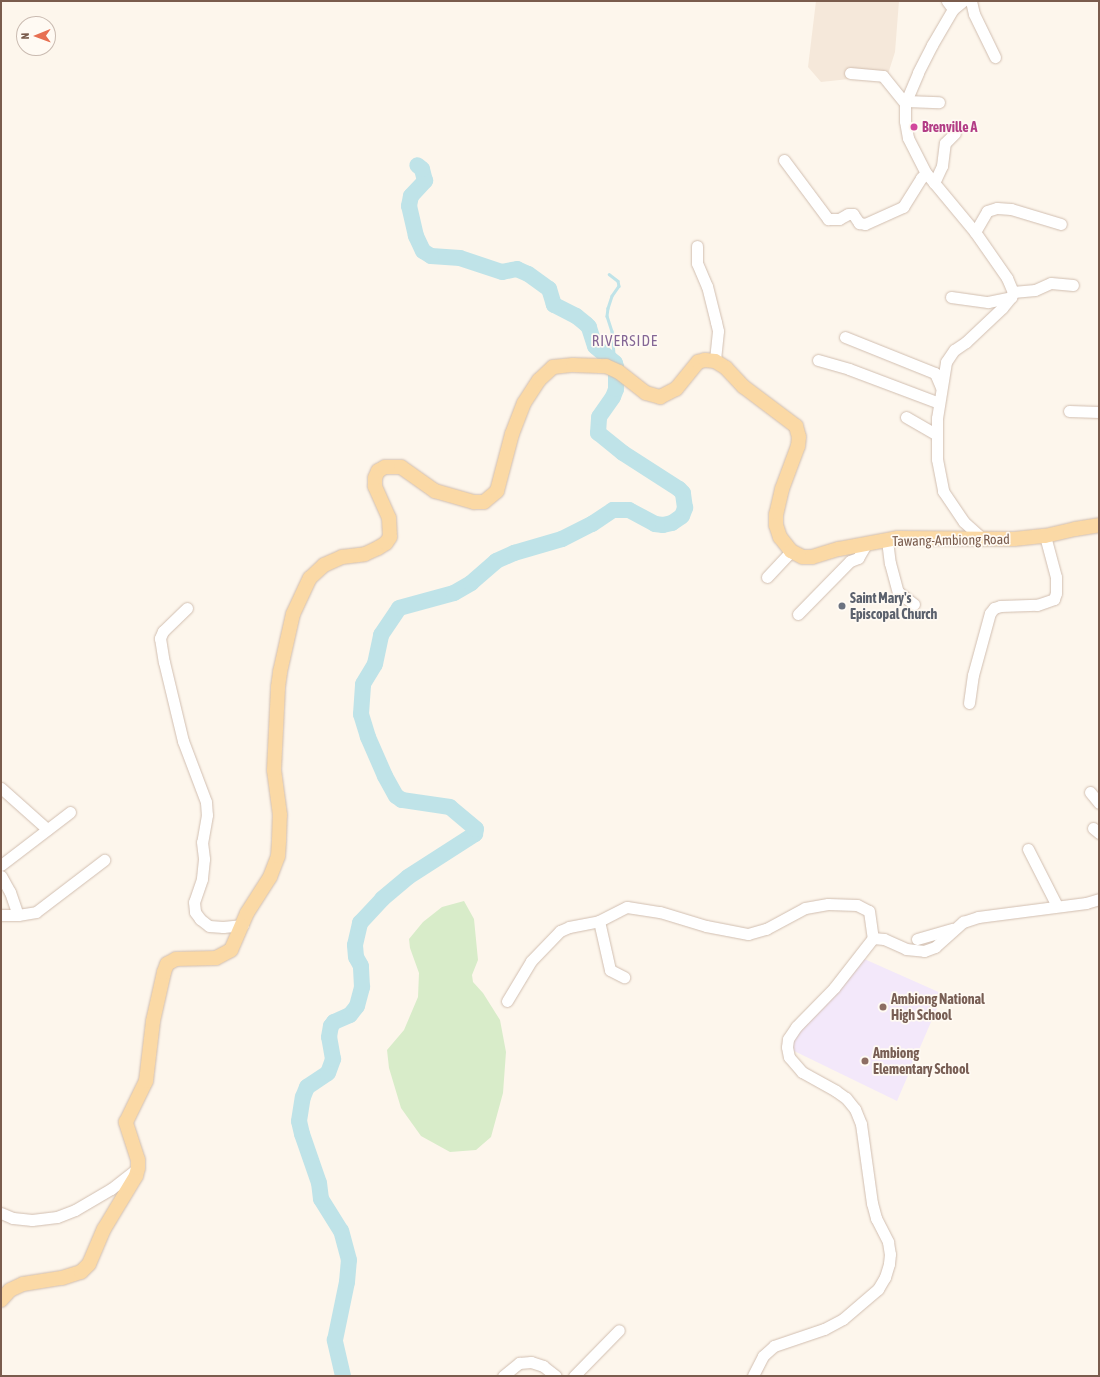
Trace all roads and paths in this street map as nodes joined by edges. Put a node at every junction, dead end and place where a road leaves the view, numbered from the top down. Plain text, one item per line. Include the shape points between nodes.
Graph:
1 (963, 1) edge
2 (971, 1) edge
3 (950, 5) edge
4 (995, 57) dead end
5 (850, 73) dead end
6 (906, 102) junction
7 (939, 102) dead end
8 (954, 133) dead end
9 (784, 160) dead end
10 (926, 173) junction
11 (934, 182) junction
12 (1061, 224) dead end
13 (975, 232) junction
14 (697, 246) dead end
15 (1073, 285) dead end
16 (1012, 294) junction
17 (951, 297) dead end
18 (846, 337) dead end
19 (818, 360) dead end
20 (715, 361) junction
21 (942, 390) junction
22 (940, 403) junction
23 (1070, 411) dead end
24 (1099, 412) edge
25 (906, 417) dead end
26 (936, 434) junction
27 (1099, 525) edge
28 (1045, 536) junction
29 (887, 540) junction
30 (984, 540) junction
31 (866, 544) junction
32 (791, 551) junction
33 (767, 577) dead end
34 (914, 604) dead end
35 (187, 608) dead end
36 (798, 614) dead end
37 (969, 703) dead end
38 (1, 788) edge
39 (1090, 792) dead end
40 (1099, 803) edge
41 (70, 812) dead end
42 (47, 829) junction
43 (1028, 849) dead end
44 (104, 860) dead end
45 (1, 865) edge
46 (1, 876) edge
47 (1099, 899) edge
48 (1058, 906) junction
49 (1, 915) edge
50 (18, 915) junction
51 (599, 921) junction
52 (243, 925) junction
53 (954, 929) junction
54 (873, 938) junction
55 (917, 939) dead end
56 (624, 977) dead end
57 (507, 1001) dead end
58 (138, 1168) junction
59 (1, 1213) edge
60 (1, 1300) edge
61 (619, 1330) dead end
62 (503, 1376) edge
63 (556, 1376) edge
64 (574, 1376) edge
65 (753, 1376) edge

1 - 3 street
2 - 4 street via 974,14
3 - 6 street
5 - 6 street via 884,76
6 - 7 street
6 - 10 street via 905,121 908,138
8 - 11 street via 945,143 942,166
9 - 10 street via 828,219 839,220 853,214 859,223 865,224 903,207
10 - 11 street
11 - 13 street
12 - 13 street via 1011,209 997,208 987,211
13 - 16 street via 1007,278
14 - 20 street via 698,263 707,286 718,331
15 - 16 street via 1051,284
16 - 17 street via 988,302
16 - 21 street via 987,324 954,350 946,362
18 - 21 street via 935,373
19 - 22 street
20 - 32 main road via 726,368 744,387 796,426 798,446 776,514 780,537
20 - 52 main road via 698,362 676,389 660,397 646,393 619,372 606,366 553,367 539,380 524,403 512,434 497,491 484,502 474,502 435,491 401,467 385,467 378,471 375,486 389,518 390,537 386,543 365,554 342,557 324,565 310,578 293,614 278,687 274,770 280,815 278,856
21 - 22 street
22 - 26 street
23 - 24 street
25 - 26 street
26 - 30 street via 937,459 943,491 964,522
27 - 28 main road, Tawang-Ambiong Road
28 - 30 main road, Tawang-Ambiong Road
28 - 37 street via 1056,577 1054,599 1037,605 994,608 990,613 973,675
29 - 30 main road, Tawang-Ambiong Road
29 - 31 main road, Tawang-Ambiong Road
29 - 34 street via 898,592
31 - 32 main road, Tawang-Ambiong Road via 839,548 812,557 803,557
31 - 36 street via 858,558 850,561
32 - 33 street
35 - 52 street via 163,631 160,638 183,741 206,802 202,879 194,902 195,912 210,926
38 - 42 street
39 - 40 street
41 - 42 street
42 - 45 street
43 - 48 street
44 - 50 street via 45,907 36,912
46 - 50 street
47 - 48 street
48 - 53 street via 978,917 963,922
49 - 50 street
51 - 54 street via 627,907 660,912 706,926 748,934 766,929 805,908 828,904 857,905 869,911
51 - 56 street via 610,970
51 - 57 street via 560,931 531,961
52 - 58 main road via 231,950 223,956 176,959 168,964 164,972 153,1021 146,1081 126,1122
53 - 54 street via 935,947 924,951 906,949 884,939
53 - 55 street
54 - 65 street via 834,988 796,1027 788,1039 787,1047 789,1057 799,1070 836,1091 855,1109 860,1124 872,1204 888,1242 890,1254 885,1277 878,1289 843,1319 824,1329 774,1346 763,1356
58 - 59 street via 111,1189 75,1210 56,1217 32,1220 13,1218
58 - 60 main road via 131,1186 104,1229 89,1264 81,1272 62,1278 23,1284 10,1290
61 - 64 street
62 - 63 street via 519,1363 532,1362 543,1366

